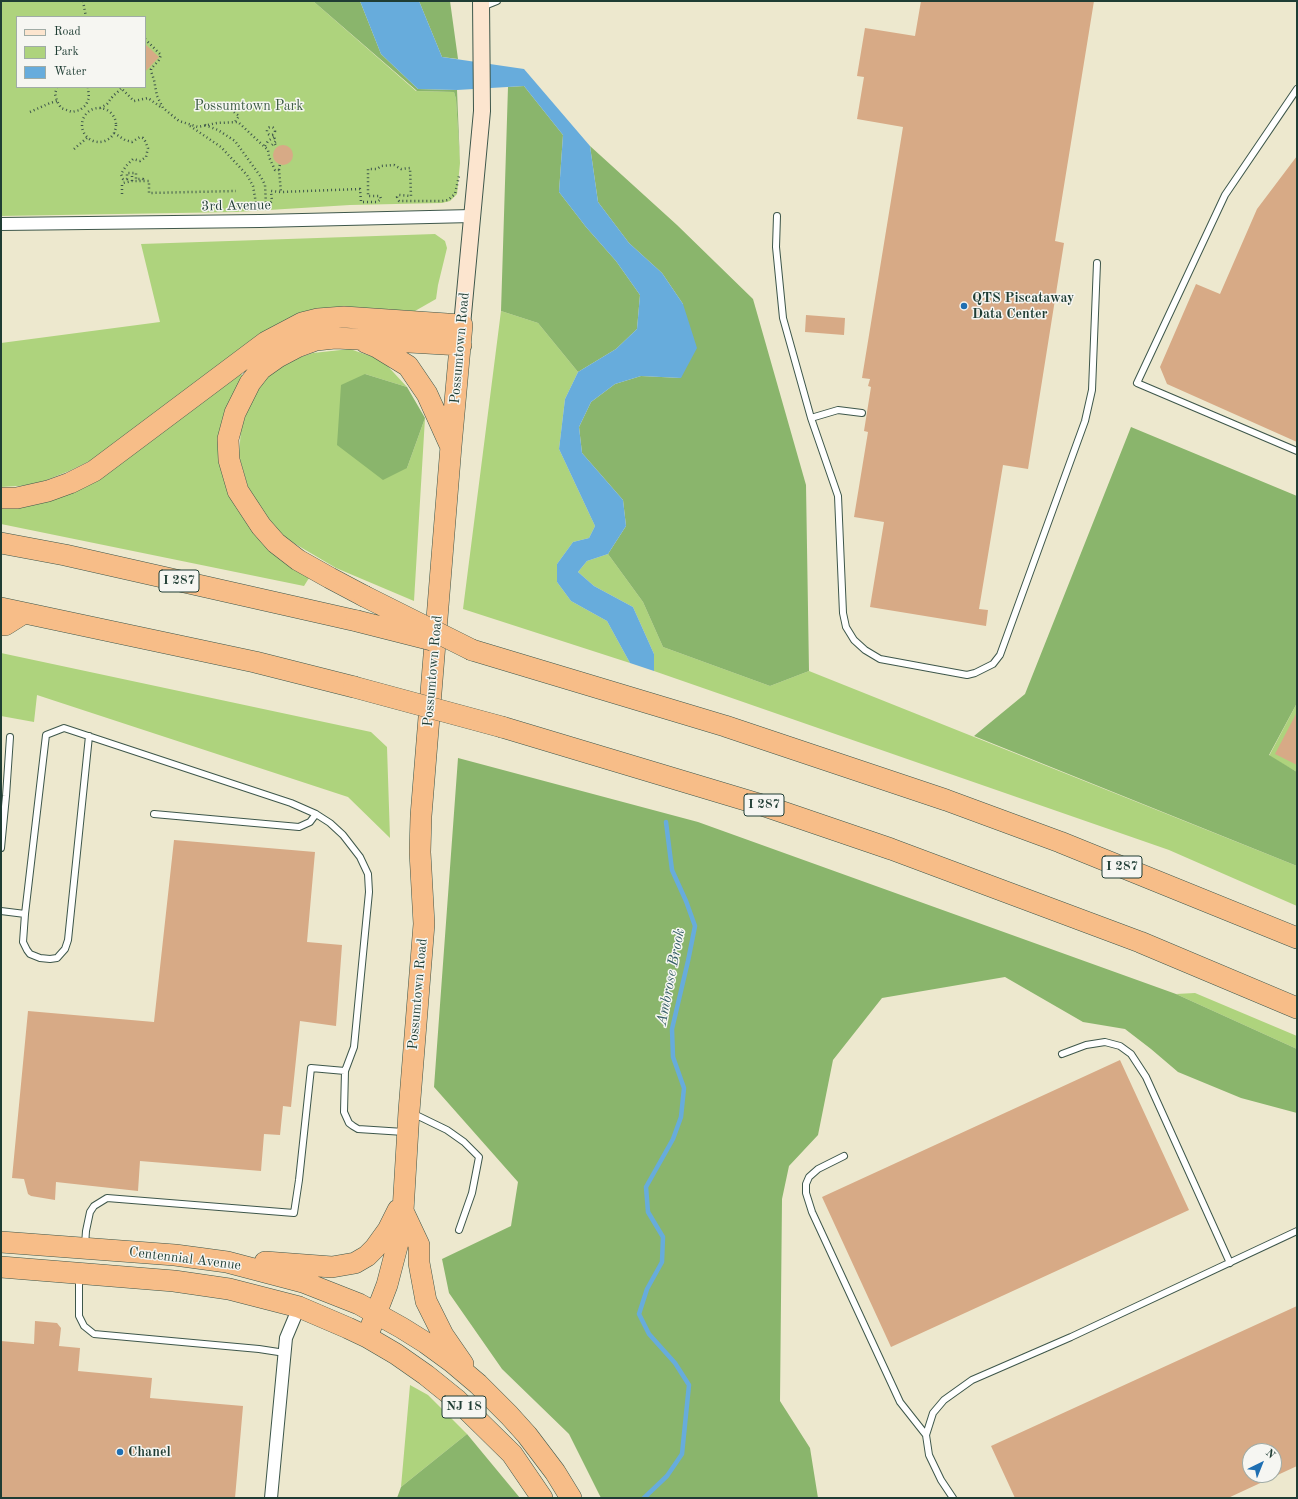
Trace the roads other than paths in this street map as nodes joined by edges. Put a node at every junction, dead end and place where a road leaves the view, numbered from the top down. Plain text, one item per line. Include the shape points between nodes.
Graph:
1 (486, 3) edge
2 (1297, 89) edge
3 (472, 216) junction
4 (777, 216) dead end
5 (1, 224) edge
6 (1097, 263) dead end
7 (462, 325) junction
8 (357, 338) junction
9 (461, 345) junction
10 (862, 413) dead end
11 (811, 418) junction
12 (451, 446) junction
13 (1297, 451) edge
14 (1, 498) edge
15 (1, 543) edge
16 (1, 608) edge
17 (24, 613) junction
18 (1, 625) edge
19 (472, 650) junction
20 (89, 736) junction
21 (10, 737) dead end
22 (154, 814) dead end
23 (316, 814) junction
24 (1, 848) edge
25 (1, 911) edge
26 (25, 914) junction
27 (1297, 938) edge
28 (1297, 1008) edge
29 (1062, 1054) dead end
30 (345, 1071) junction
31 (409, 1111) junction
32 (408, 1133) junction
33 (844, 1156) dead end
34 (404, 1204) junction
35 (459, 1230) dead end
36 (1297, 1231) edge
37 (1, 1242) edge
38 (85, 1248) junction
39 (227, 1262) junction
40 (1230, 1263) junction
41 (1, 1267) edge
42 (79, 1274) junction
43 (298, 1307) junction
44 (377, 1314) junction
45 (367, 1337) junction
46 (285, 1353) junction
47 (478, 1384) junction
48 (926, 1435) junction
49 (271, 1498) edge
50 (542, 1498) edge
51 (571, 1498) edge
52 (953, 1498) edge

1 - 3 main road, Possumtown Road via 481,44 482,111
2 - 13 lane via 1225,195 1136,383
3 - 5 street, 3rd Avenue
3 - 7 main road, Possumtown Road
4 - 11 lane via 776,247 783,318
6 - 11 lane via 1092,390 1086,421 1005,643 993,664 967,675 880,659 854,640 846,627 843,613 838,496
7 - 9 highway, Possumtown Road
7 - 14 highway via 344,317 302,323 266,342 94,471 48,491 16,498
8 - 9 highway
8 - 12 highway via 408,366 427,394
8 - 19 highway, bridge via 316,340 297,347 261,369 250,383 233,420 228,439 229,460 238,491 260,526 276,543 298,560
9 - 12 highway, Possumtown Road
10 - 11 lane via 838,410
12 - 31 highway, Possumtown Road via 421,816 424,924
15 - 19 highway, I 287, bridge via 357,621
16 - 17 highway, I 287
17 - 18 highway
17 - 28 highway, I 287, bridge via 255,662 354,687 502,727 762,805 891,849 1132,939
19 - 27 highway, I 287 via 725,726 946,800 1075,848
20 - 23 lane via 291,803
20 - 26 lane via 64,728 46,735
20 - 26 lane via 68,940 57,958 40,958 26,950 23,942
21 - 24 lane
22 - 23 lane via 299,827 310,822
23 - 30 lane via 343,835 360,857 368,874 370,892 354,1047
25 - 26 lane
29 - 40 lane via 1086,1045 1105,1042 1120,1046 1131,1054 1146,1077
30 - 32 lane via 344,1112 349,1123 358,1129
30 - 38 lane via 311,1068 294,1213 107,1198 94,1206 90,1212
31 - 32 highway, Possumtown Road
31 - 35 lane via 446,1130 464,1142 479,1157 472,1193
32 - 34 highway, Possumtown Road
33 - 48 lane via 818,1169 809,1177 806,1193 818,1225 900,1402
34 - 39 highway via 375,1248 356,1263 332,1267 278,1262
34 - 44 highway, Possumtown Road via 395,1258
34 - 47 highway via 419,1245 419,1263 426,1301 444,1335
36 - 40 lane
37 - 38 highway, Centennial Avenue
38 - 39 highway, Centennial Avenue
39 - 44 highway, Centennial Avenue via 303,1282 360,1304
40 - 48 lane via 972,1380 944,1400 933,1413
41 - 42 highway, Centennial Avenue
42 - 43 highway, Centennial Avenue via 211,1286
42 - 46 lane via 79,1316 84,1326 94,1334
43 - 45 highway, Centennial Avenue
43 - 46 street via 286,1338
44 - 45 highway, Possumtown Road
44 - 47 highway, Centennial Avenue / NJ 18 via 426,1343
45 - 50 highway, Centennial Avenue / NJ 18 via 426,1375 457,1400 512,1454
46 - 49 street
47 - 51 highway, Centennial Avenue / NJ 18 via 527,1435
48 - 52 lane via 929,1455

